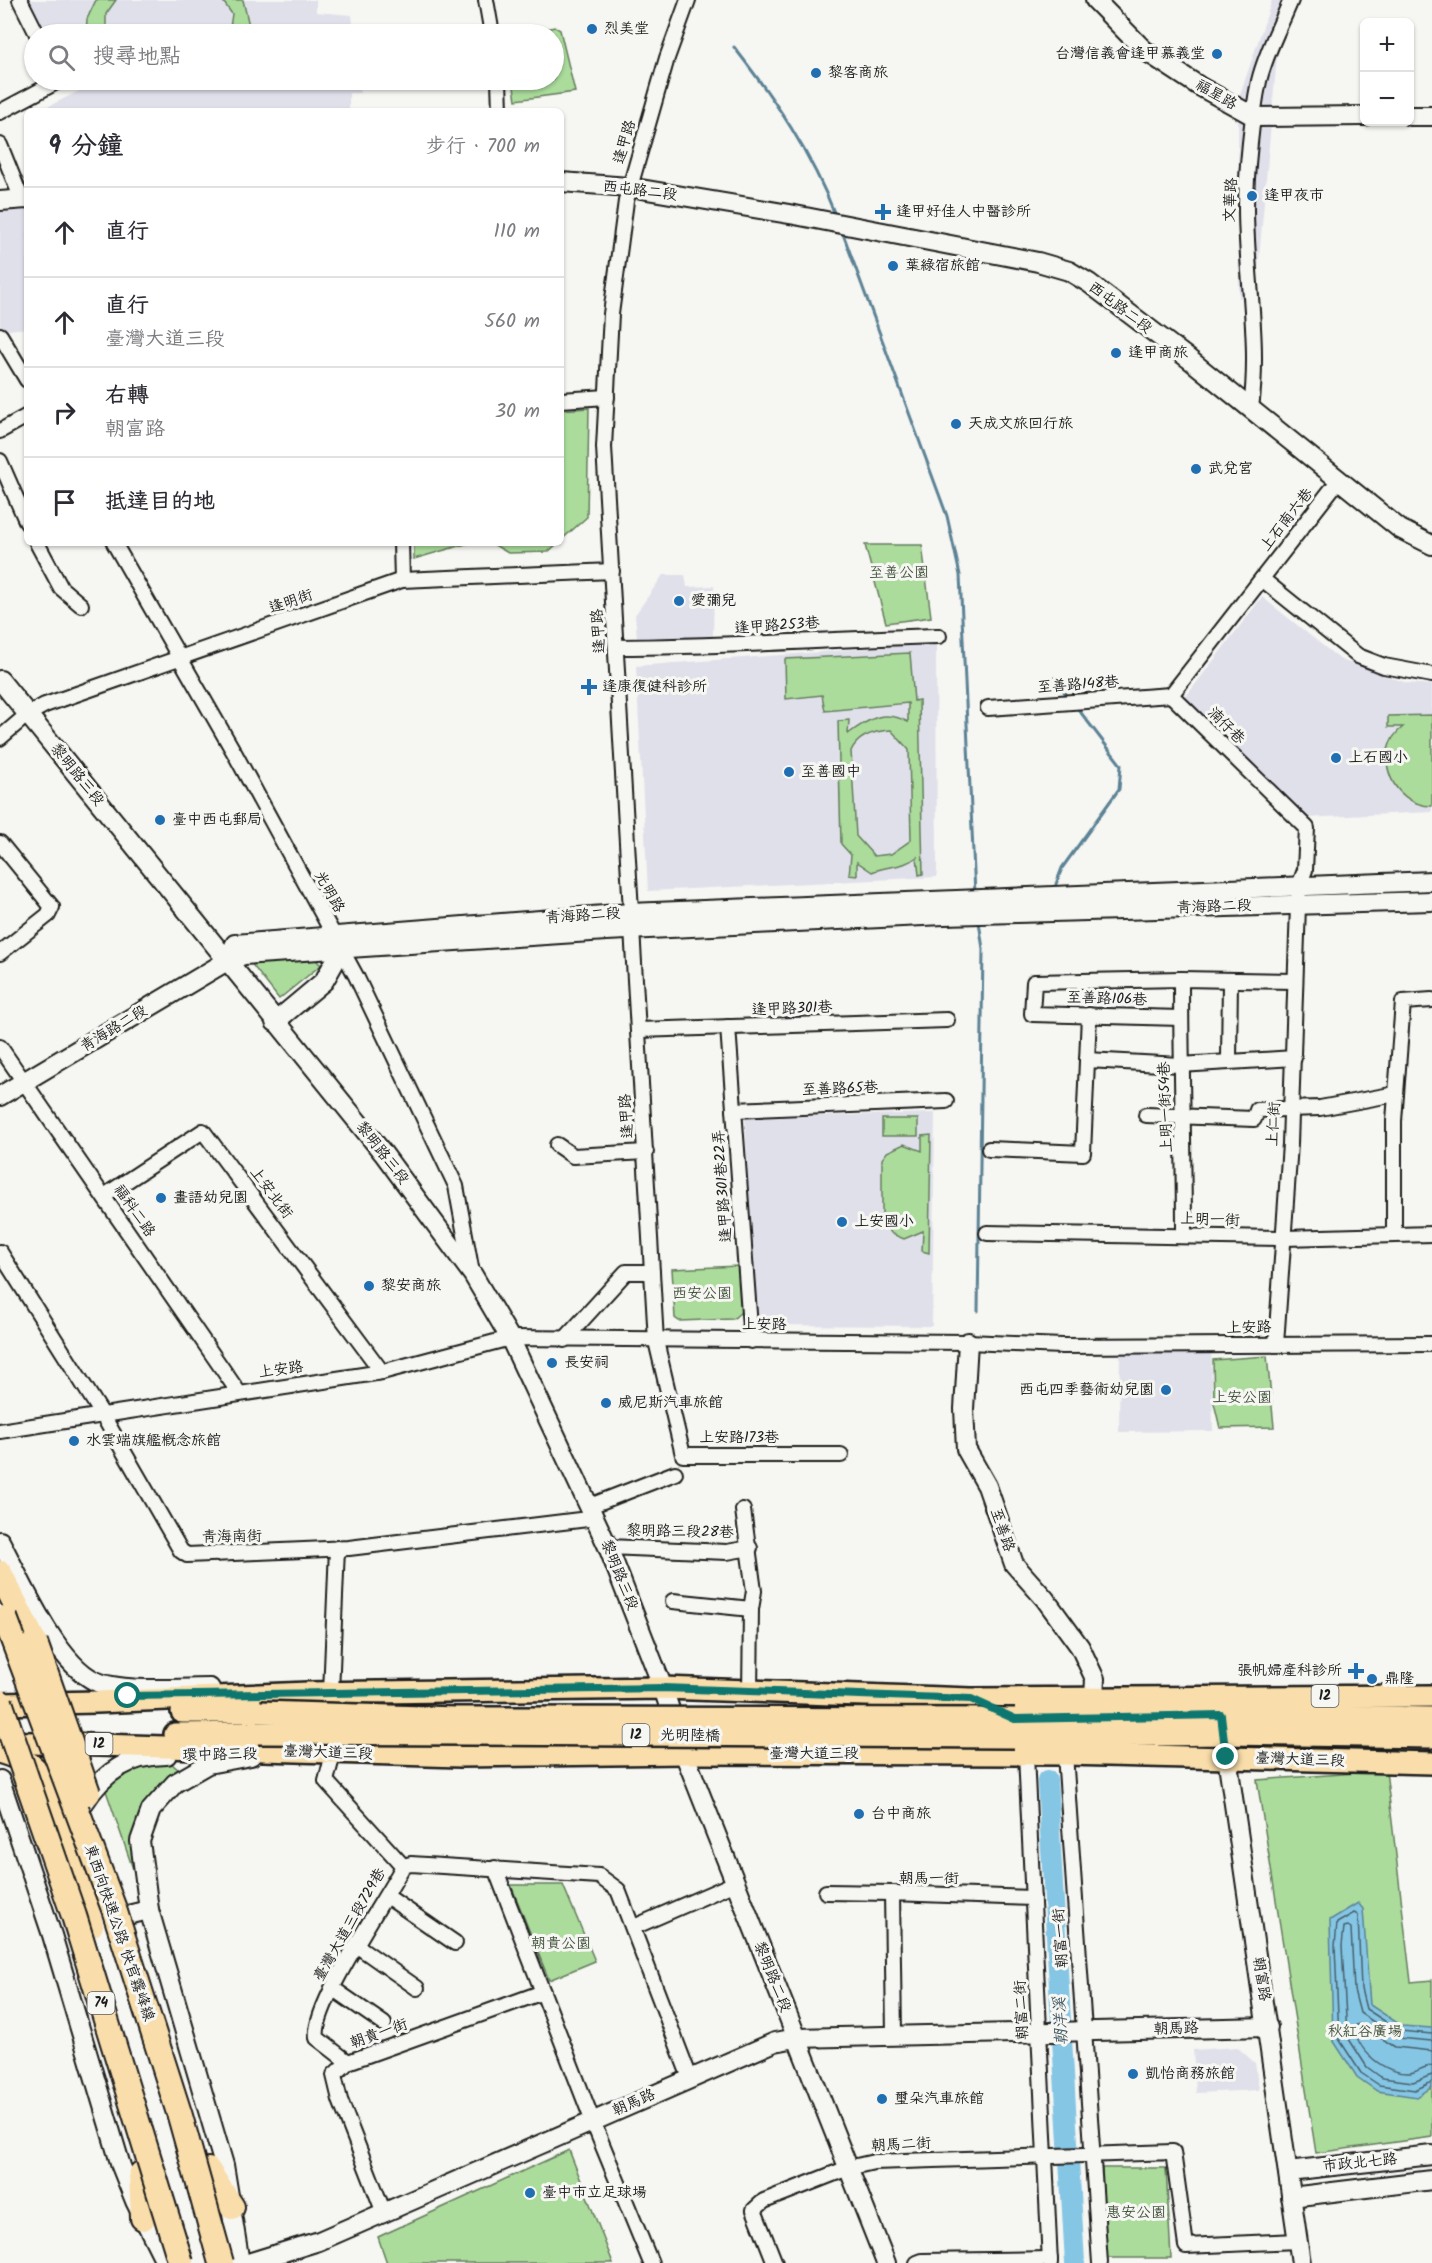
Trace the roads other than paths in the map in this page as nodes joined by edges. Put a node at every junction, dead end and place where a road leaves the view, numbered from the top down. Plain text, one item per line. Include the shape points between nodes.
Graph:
1 (20, 0) edge
2 (486, 0) edge
3 (688, 0) edge
4 (1095, 0) edge
5 (1291, 0) edge
6 (32, 24) edge
7 (490, 24) edge
8 (41, 90) edge
9 (499, 90) edge
10 (500, 108) edge
11 (0, 112) edge
12 (1360, 116) edge
13 (1414, 116) edge
14 (1432, 116) edge
15 (1255, 117) junction
16 (0, 145) edge
17 (564, 182) edge
18 (629, 187) junction
19 (24, 199) edge
20 (0, 201) edge
21 (0, 335) edge
22 (24, 375) edge
23 (607, 397) junction
24 (564, 400) edge
25 (1251, 408) junction
26 (24, 418) edge
27 (0, 431) edge
28 (0, 461) edge
29 (1338, 481) junction
30 (24, 516) edge
31 (1432, 545) edge
32 (39, 546) edge
33 (116, 546) edge
34 (401, 546) edge
35 (612, 571) junction
36 (1262, 579) junction
37 (402, 580) junction
38 (81, 605) dead end
39 (939, 636) dead end
40 (617, 646) junction
41 (179, 658) junction
42 (1432, 675) edge
43 (0, 680) edge
44 (1171, 695) junction
45 (988, 708) dead end
46 (28, 714) junction
47 (0, 738) edge
48 (0, 843) edge
49 (1432, 881) edge
50 (1299, 886) junction
51 (1432, 901) edge
52 (1298, 905) junction
53 (997, 907) junction
54 (631, 921) junction
55 (338, 942) junction
56 (0, 953) edge
57 (226, 961) junction
58 (1181, 979) junction
59 (1230, 981) junction
60 (1295, 981) junction
61 (1432, 1000) edge
62 (1089, 1015) junction
63 (1181, 1018) junction
64 (947, 1020) dead end
65 (275, 1022) junction
66 (728, 1027) junction
67 (638, 1030) junction
68 (0, 1047) edge
69 (1294, 1058) junction
70 (1087, 1060) junction
71 (1229, 1060) junction
72 (1180, 1065) junction
73 (24, 1082) junction
74 (1396, 1094) junction
75 (0, 1096) edge
76 (946, 1101) dead end
77 (1291, 1109) junction
78 (734, 1110) junction
79 (1146, 1115) dead end
80 (1184, 1117) junction
81 (557, 1145) dead end
82 (989, 1149) dead end
83 (645, 1152) junction
84 (104, 1196) junction
85 (987, 1233) dead end
86 (1432, 1233) edge
87 (1394, 1234) junction
88 (1184, 1235) junction
89 (1285, 1238) junction
90 (0, 1252) edge
91 (652, 1272) junction
92 (473, 1275) junction
93 (510, 1338) junction
94 (564, 1340) junction
95 (656, 1341) junction
96 (751, 1341) junction
97 (968, 1342) junction
98 (1276, 1344) junction
99 (1432, 1344) edge
100 (382, 1372) junction
101 (239, 1393) junction
102 (102, 1414) junction
103 (0, 1431) edge
104 (841, 1455) dead end
105 (675, 1473) dead end
106 (743, 1510) dead end
107 (593, 1512) junction
108 (0, 1541) edge
109 (608, 1546) junction
110 (338, 1548) junction
111 (750, 1548) junction
112 (0, 1573) edge
113 (673, 1601) dead end
114 (9, 1609) edge
115 (751, 1609) junction
116 (0, 1636) edge
117 (663, 1688) junction
118 (750, 1692) junction
119 (308, 1693) junction
120 (331, 1693) junction
121 (1094, 1696) junction
122 (1432, 1696) edge
123 (971, 1699) junction
124 (0, 1702) edge
125 (97, 1707) junction
126 (0, 1711) edge
127 (1221, 1715) junction
128 (1432, 1718) edge
129 (259, 1723) junction
130 (1015, 1728) junction
131 (1432, 1737) edge
132 (52, 1744) junction
133 (2, 1750) edge
134 (684, 1753) junction
135 (333, 1754) junction
136 (1065, 1754) junction
137 (1026, 1755) junction
138 (1226, 1757) junction
139 (1432, 1763) edge
140 (79, 1767) junction
141 (403, 1866) junction
142 (495, 1868) junction
143 (735, 1883) junction
144 (826, 1892) dead end
145 (892, 1893) junction
146 (388, 1897) junction
147 (1033, 1898) junction
148 (149, 1910) junction
149 (97, 1923) junction
150 (634, 1927) junction
151 (52, 1935) junction
152 (455, 1943) dead end
153 (356, 1945) junction
154 (332, 1988) junction
155 (417, 1988) dead end
156 (543, 1992) junction
157 (384, 2024) dead end
158 (1268, 2027) junction
159 (1084, 2032) junction
160 (1039, 2033) junction
161 (894, 2035) junction
162 (796, 2038) junction
163 (348, 2062) junction
164 (690, 2078) junction
165 (593, 2122) junction
166 (1092, 2154) junction
167 (1432, 2155) edge
168 (1045, 2156) junction
169 (848, 2168) junction
170 (1288, 2171) junction
171 (1432, 2180) edge
172 (1291, 2197) junction
173 (232, 2207) junction
174 (384, 2213) junction
175 (143, 2218) junction
176 (1298, 2241) junction
177 (1050, 2261) edge
178 (166, 2263) edge
179 (181, 2263) edge
180 (195, 2263) edge
181 (210, 2263) edge
182 (221, 2263) edge
183 (240, 2263) edge
184 (248, 2263) edge
185 (651, 2263) edge
186 (775, 2263) edge
187 (886, 2263) edge
188 (916, 2263) edge
189 (1100, 2263) edge
190 (1301, 2263) edge

1 - 6 street
2 - 7 street
3 - 18 street, 逢甲路
4 - 15 street, 福星路 via 1144,50
5 - 15 street, 文華路 via 1259,81
8 - 11 street
9 - 10 street
12 - 15 street, 福星路
13 - 14 street
15 - 25 street, 文華路 via 1246,206 1255,379
16 - 19 street
17 - 18 street, 西屯路二段
18 - 23 street, 逢甲路 via 612,303
18 - 25 street, 西屯路二段 via 825,220 1069,271
19 - 20 street
21 - 22 street
23 - 24 street
23 - 35 street, 逢甲路 via 604,447
25 - 29 street, 西屯路二段
26 - 27 street
28 - 30 street
29 - 31 street, 西屯路二段 via 1400,530
29 - 36 street, 上石南六巷
32 - 38 street via 62,588
33 - 41 street, 光明路
34 - 37 street
35 - 37 street, 逢明街
35 - 40 street, 逢甲路
36 - 42 street via 1358,656 1384,666
36 - 44 street
37 - 41 street, 逢明街
39 - 40 street, 逢甲路253巷 via 723,646
40 - 54 street, 逢甲路
41 - 46 street, 逢明街
41 - 55 street, 光明路
43 - 46 street, 黎明路三段
44 - 45 street, 至善路148巷
44 - 50 street, 湳仔巷 via 1307,828 1305,870
46 - 47 street, 逢明街
46 - 57 street, 黎明路三段
48 - 56 street via 52,907 48,915
49 - 50 street, 青海路二段
50 - 52 street, 湳仔巷
50 - 53 street, 青海路二段
51 - 52 street, 青海路二段
52 - 53 street, 青海路二段
52 - 60 street, 上仁街
53 - 54 street, 青海路二段
54 - 55 street, 青海路二段
54 - 67 street, 逢甲路
55 - 57 street, 青海路二段 via 236,944
55 - 65 street via 324,981
55 - 92 street, 光明路 via 456,1186
57 - 65 street, 黎明路三段
57 - 73 street, 青海路二段
58 - 59 street
58 - 62 street, 至善路106巷 via 1034,982 1032,1014
58 - 63 street, 上明一街54巷
59 - 60 street
59 - 71 street
60 - 69 street, 上仁街
61 - 74 street via 1403,1002
62 - 63 street, 至善路106巷
62 - 70 street
63 - 72 street, 上明一街54巷
64 - 66 street, 逢甲路301巷
65 - 92 street, 黎明路三段 via 383,1153
66 - 67 street, 逢甲路301巷
66 - 78 street, 逢甲路301巷22弄
67 - 83 street, 逢甲路
68 - 73 street, 福科二路
69 - 71 street
69 - 77 street, 上仁街
70 - 72 street
70 - 82 street via 1083,1153
71 - 72 street
72 - 80 street, 上明一街54巷
73 - 75 street, 青海路二段
73 - 84 street, 福科二路
74 - 77 street via 1329,1107
74 - 87 street
76 - 78 street, 至善路65巷
77 - 80 street via 1257,1110 1254,1119
77 - 89 street, 上仁街
78 - 96 street, 逢甲路301巷22弄
79 - 80 street
80 - 88 street, 上明一街54巷
81 - 83 street via 573,1156
83 - 91 street, 逢甲路
84 - 100 street, 上安北街 via 204,1131
84 - 101 street, 福科二路
85 - 88 street, 上明一街
86 - 87 street, 上明一街
87 - 89 street, 上明一街
88 - 89 street, 上明一街
89 - 98 street, 上仁街
90 - 102 street, 青海南街
91 - 94 street via 626,1272
91 - 95 street, 逢甲路
92 - 93 street, 黎明路三段
93 - 94 street, 上安路
93 - 100 street, 上安路
93 - 107 street, 黎明路三段
94 - 95 street, 上安路
95 - 96 street, 上安路
95 - 104 street, 上安路173巷 via 683,1455
96 - 97 street, 上安路
97 - 98 street, 上安路 via 1062,1346
97 - 121 street, 至善路 via 966,1449 987,1486 1014,1564 1080,1647 1095,1679
98 - 99 street, 上安路
100 - 101 street, 上安路
101 - 102 street, 上安路
102 - 103 street, 上安路
102 - 110 street, 青海南街 via 181,1551 187,1555
105 - 107 street, 青海南街
106 - 111 street
107 - 109 street, 黎明路三段
107 - 110 street, 青海南街
108 - 119 street via 59,1649 96,1682 118,1687
109 - 111 street, 黎明路三段28巷 via 727,1551
109 - 117 street, 黎明路三段
110 - 120 street
111 - 115 street via 754,1591
112 - 114 highway
113 - 115 street
114 - 132 highway, 東西向快速公路 快官霧峰線, bridge via 18,1652
114 - 140 highway, bridge via 35,1643
115 - 118 street
116 - 119 street via 7,1650 31,1675 68,1697
117 - 118 main road, 臺灣大道三段 / 12
117 - 120 main road, 臺灣大道三段 / 12
117 - 134 street, 黎明路二段
118 - 123 main road, 臺灣大道三段 / 12
119 - 120 main road, 臺灣大道三段 / 12
119 - 125 main road, 臺灣大道三段 / 12
121 - 123 main road, 臺灣大道三段 / 12
121 - 127 main road, 臺灣大道三段 / 12
122 - 127 main road, 臺灣大道三段 / 12
123 - 130 main road, 臺灣大道三段 / 12
124 - 125 main road, 12
124 - 133 highway, 74, bridge
125 - 126 main road, 12
125 - 129 main road, 12
127 - 128 main road, 臺灣大道三段 / 12
127 - 130 main road, 臺灣大道三段 / 12
127 - 131 main road, 臺灣大道三段 / 12
127 - 138 street, 朝富路
129 - 130 main road, 光明陸橋 / 12, bridge
129 - 133 main road, 12 via 106,1734
132 - 140 highway, bridge
132 - 182 highway, 東西向快速公路 快官霧峰線, bridge via 117,1920 180,2116
133 - 135 main road, 臺灣大道三段 / 12 via 197,1748
133 - 149 highway via 39,1771 51,1791
133 - 151 street
133 - 175 highway, 74 via 141,2174
133 - 179 highway, 74, bridge via 74,1916
134 - 135 main road, 臺灣大道三段 / 12
134 - 137 main road, 臺灣大道三段 / 12
134 - 143 street, 黎明路二段
135 - 141 street, 臺灣大道三段729巷 via 326,1781
135 - 148 street, 環中路三段 via 233,1758 208,1764 175,1783 151,1810 142,1834 140,1855
135 - 149 street, 環中路三段 via 148,1755 105,1775 76,1818 75,1836
136 - 137 main road, 臺灣大道三段 / 12
136 - 138 main road, 臺灣大道三段 / 12
136 - 159 street, 朝富一街
137 - 147 street, 朝富二街
138 - 139 main road, 臺灣大道三段 / 12
138 - 158 street, 朝富路
140 - 173 highway, bridge via 208,2170
141 - 142 street
141 - 146 street, 臺灣大道三段729巷
142 - 150 street via 599,1876 618,1890
142 - 156 street
143 - 150 street
143 - 162 street, 黎明路二段
144 - 145 street
145 - 147 street, 朝馬一街
145 - 161 street, 朝馬一街
146 - 152 street
146 - 153 street, 臺灣大道三段729巷
147 - 160 street, 朝富二街
148 - 149 street
148 - 173 street, 環中路三段 via 224,2165
149 - 151 street
149 - 180 street, 環中路三段
149 - 181 street, 環中路三段
150 - 164 street
151 - 175 street via 121,2166
153 - 154 street, 臺灣大道三段729巷
153 - 155 street
154 - 157 street
154 - 163 street, 臺灣大道三段729巷 via 315,2028 317,2038
156 - 163 street, 朝貴一街
156 - 165 street
158 - 159 street, 朝馬路
158 - 170 street, 朝富路
159 - 160 street, 朝馬路
159 - 166 street, 朝富一街
160 - 161 street, 朝馬路
160 - 168 street, 朝富二街
161 - 162 street, 朝馬路
162 - 164 street, 朝馬路 via 775,2042
162 - 169 street, 黎明路二段
163 - 174 street, 朝貴一街 via 334,2075
164 - 165 street, 朝馬路
165 - 174 street, 朝馬路
165 - 185 street
166 - 168 street, 朝馬二街
166 - 176 street via 1173,2152 1185,2246
166 - 189 street, 朝富一街
167 - 170 street, 市政北七路
168 - 169 street, 朝馬二街 via 874,2162
168 - 177 street, 朝富二街
169 - 186 street, 朝馬二街 via 765,2201 754,2210
169 - 187 street, 黎明路二段
170 - 172 street, 朝富路
171 - 172 street, 市政北七路
172 - 176 street, 朝富路
173 - 183 street, 環中路三段
174 - 184 street, 朝馬路 via 319,2241
175 - 178 street
176 - 190 street, 朝富路
177 - 188 street

